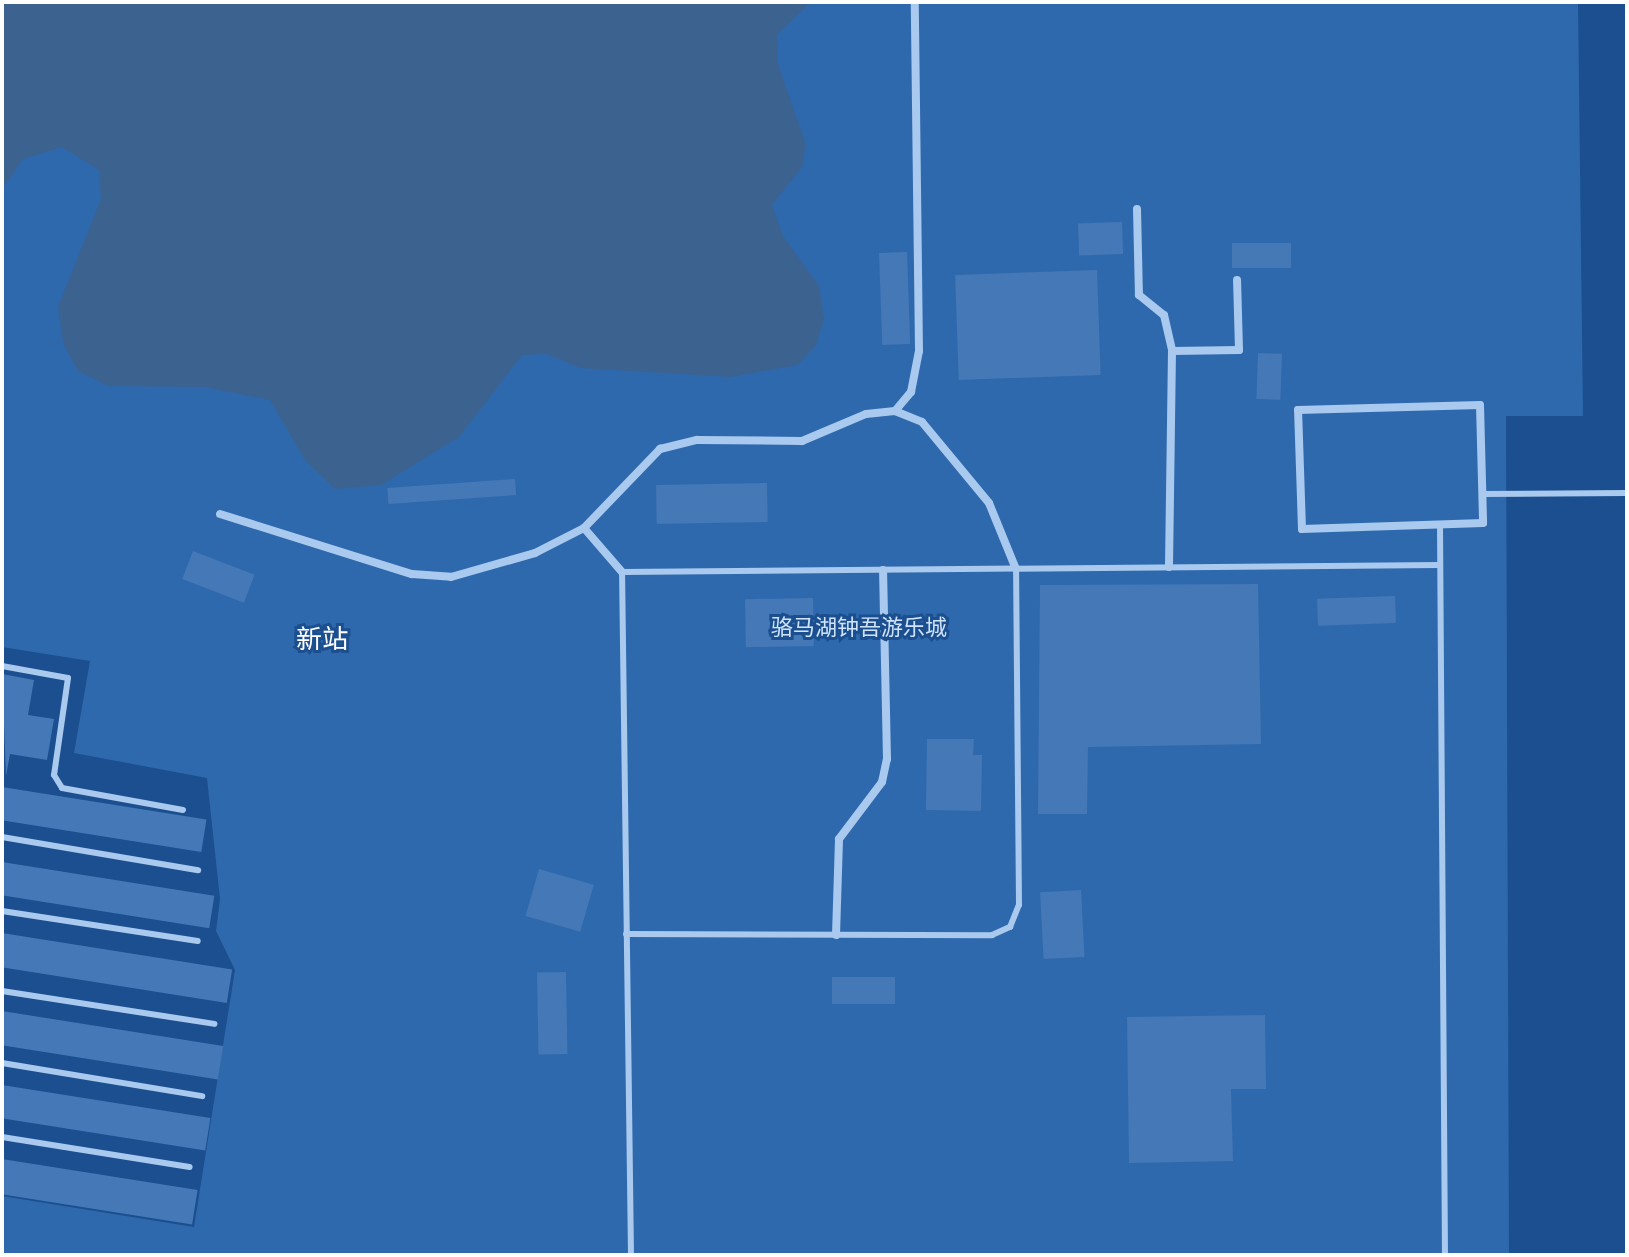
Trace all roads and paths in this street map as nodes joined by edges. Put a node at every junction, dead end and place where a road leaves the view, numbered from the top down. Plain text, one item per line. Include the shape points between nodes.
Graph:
1 (915, 2) edge
2 (1137, 209) dead end
3 (1237, 280) dead end
4 (1172, 351) junction
5 (895, 411) junction
6 (1627, 493) edge
7 (1482, 494) junction
8 (220, 514) dead end
9 (1440, 525) junction
10 (584, 528) junction
11 (1440, 565) junction
12 (1169, 567) junction
13 (1016, 569) junction
14 (883, 570) junction
15 (622, 572) junction
16 (2, 666) edge
17 (183, 810) dead end
18 (2, 837) edge
19 (198, 870) dead end
20 (2, 911) edge
21 (626, 934) junction
22 (836, 935) junction
23 (198, 941) dead end
24 (2, 991) edge
25 (214, 1024) dead end
26 (2, 1063) edge
27 (202, 1096) dead end
28 (2, 1137) edge
29 (190, 1167) dead end
30 (631, 1255) edge
31 (1445, 1255) edge

1 - 5 street via 919,351 911,392
2 - 4 street via 1139,295 1164,315
3 - 4 street via 1239,350
4 - 12 street
5 - 10 street via 866,414 802,441 697,440 660,449
5 - 13 street via 922,422 989,503
6 - 7 lane
7 - 9 street via 1483,523
7 - 9 street via 1480,405 1298,410 1302,529
8 - 10 street via 412,574 451,577 535,553
9 - 11 lane
10 - 15 street
11 - 12 lane
11 - 31 lane
12 - 13 lane
13 - 14 lane
13 - 22 lane via 1019,905 1010,927 992,935
14 - 15 lane
14 - 22 street via 887,759 882,782 839,839
15 - 21 lane
16 - 17 lane via 68,678 54,775 62,788
18 - 19 lane
20 - 23 lane
21 - 22 lane
21 - 30 lane
24 - 25 lane
26 - 27 lane
28 - 29 lane

